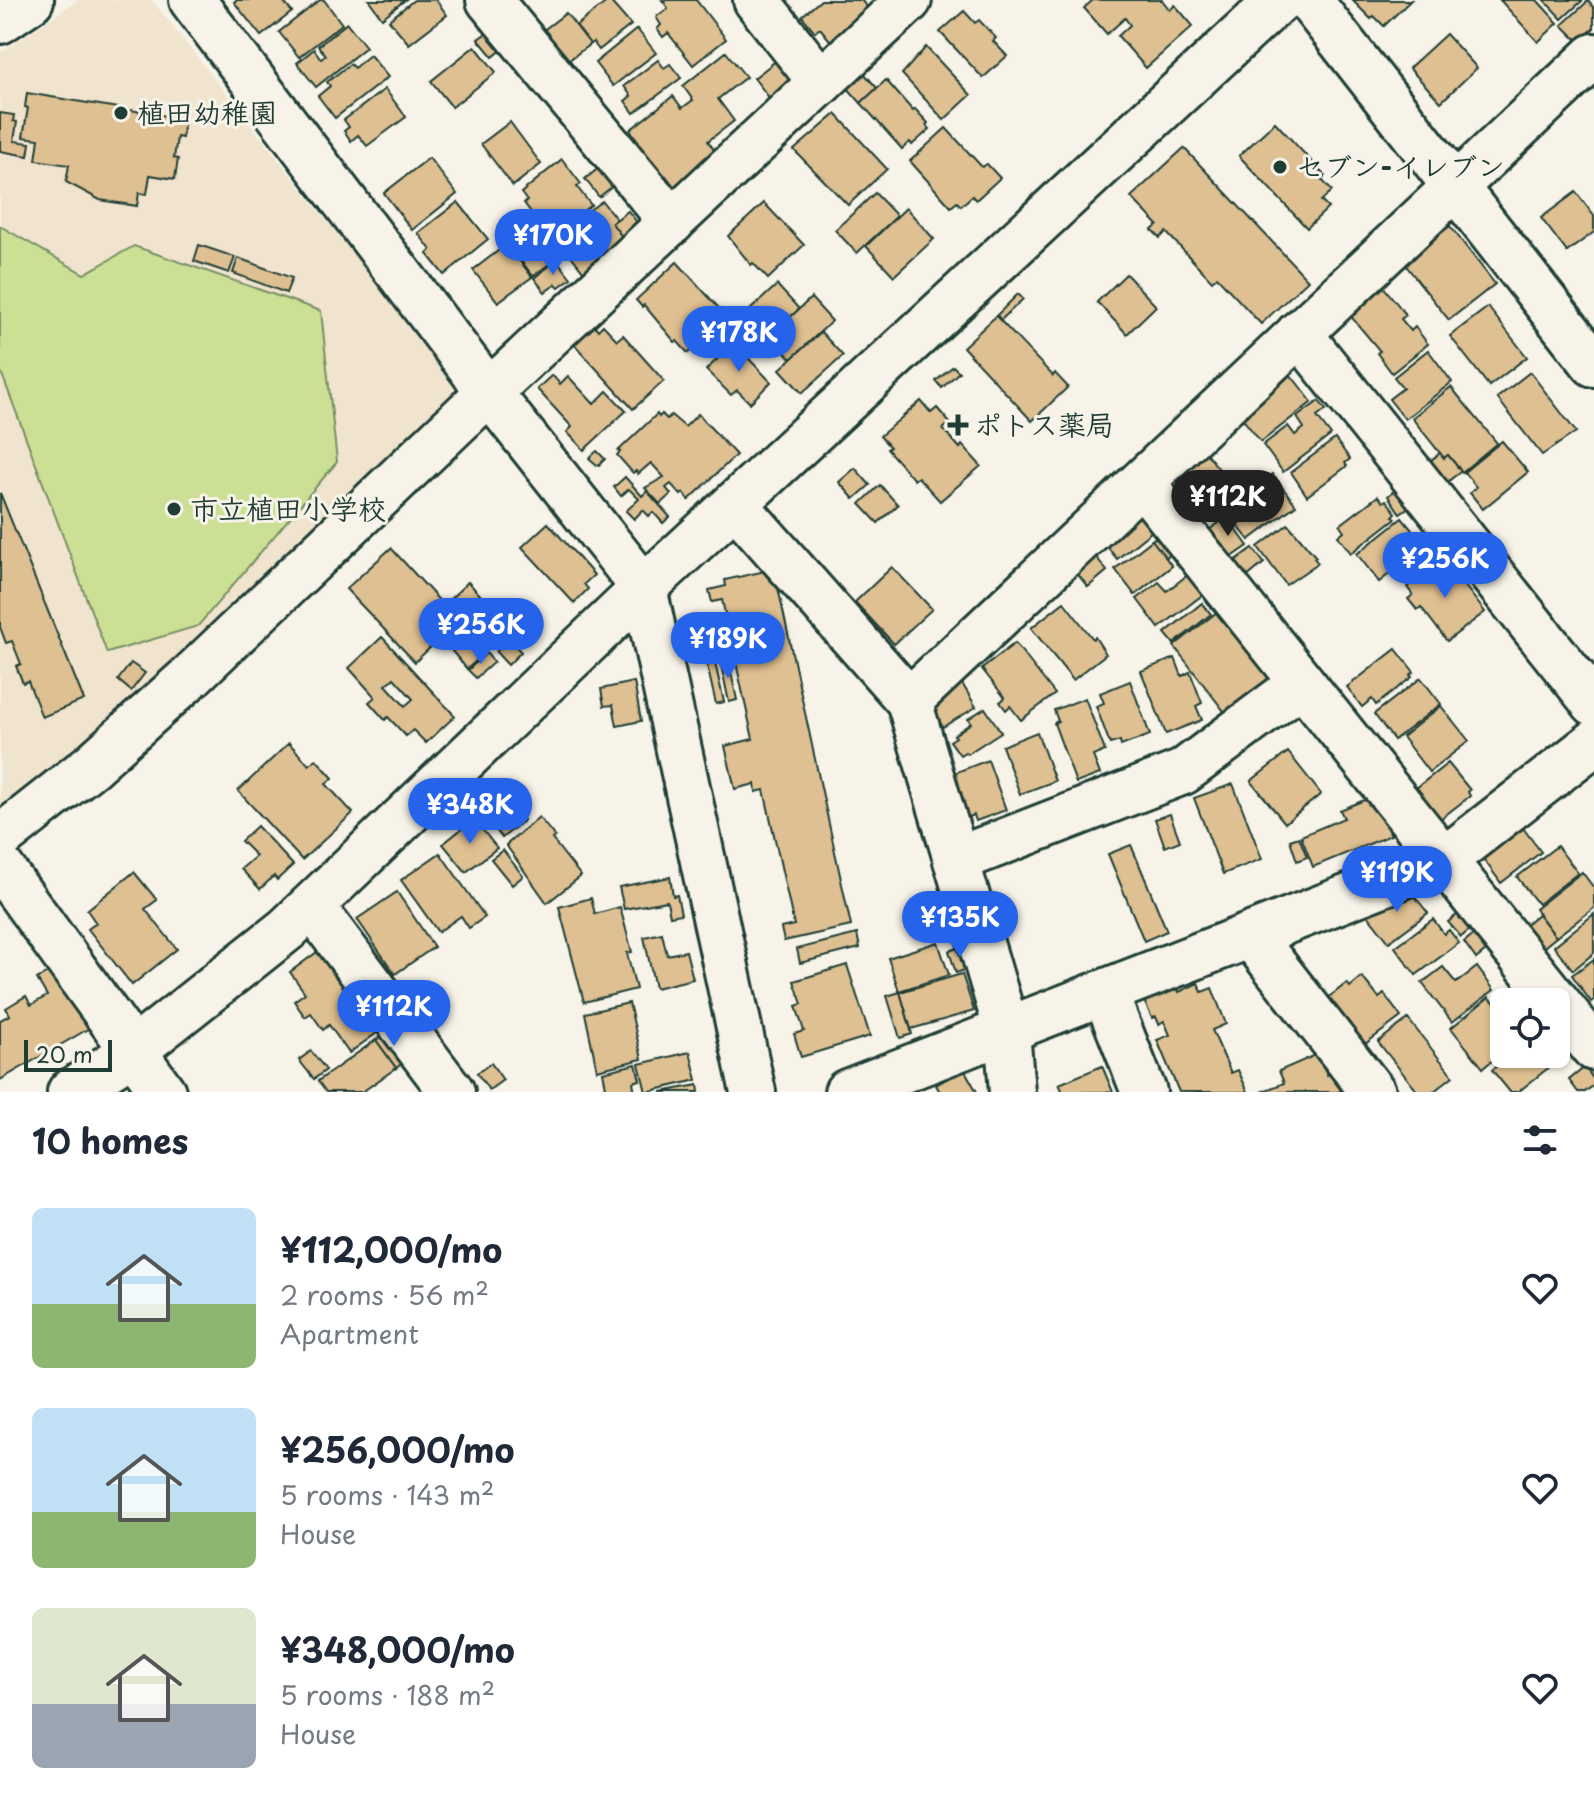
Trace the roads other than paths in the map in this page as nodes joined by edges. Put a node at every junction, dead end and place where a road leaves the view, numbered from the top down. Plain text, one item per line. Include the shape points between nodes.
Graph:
1 (31, 0) edge
2 (192, 0) edge
3 (489, 0) edge
4 (756, 0) edge
5 (909, 0) edge
6 (1279, 0) edge
7 (1309, 0) edge
8 (0, 21) edge
9 (1594, 56) edge
10 (821, 82) junction
11 (1455, 187) junction
12 (672, 222) junction
13 (1299, 333) junction
14 (1594, 364) edge
15 (489, 392) junction
16 (1142, 482) junction
17 (735, 504) junction
18 (644, 588) junction
19 (1302, 683) junction
20 (909, 701) junction
21 (1594, 703) edge
22 (1594, 743) edge
23 (0, 838) edge
24 (956, 860) junction
25 (1444, 860) junction
26 (0, 866) edge
27 (312, 906) junction
28 (1252, 937) junction
29 (1105, 993) junction
30 (1007, 1031) junction
31 (1594, 1048) edge
32 (132, 1052) junction
33 (70, 1092) edge
34 (163, 1092) edge
35 (452, 1092) edge
36 (753, 1092) edge
37 (847, 1092) edge
38 (1012, 1092) edge
39 (1144, 1092) edge
40 (1373, 1092) edge

1 - 8 street
2 - 15 street
3 - 12 street
4 - 10 street
5 - 10 street
6 - 17 street
7 - 11 street
9 - 11 street
10 - 12 street
11 - 13 street
11 - 14 street
12 - 15 street
13 - 16 street
13 - 21 street
15 - 18 street
15 - 23 street via 191,676
16 - 19 street
16 - 20 street
17 - 18 street
17 - 20 street
18 - 27 street
18 - 36 street
19 - 24 street via 1183,772
19 - 25 street
20 - 24 street
22 - 25 street
24 - 30 street
25 - 28 street
25 - 31 street
26 - 32 street
27 - 32 street
27 - 35 street
28 - 29 street
28 - 40 street
29 - 30 street
29 - 39 street
30 - 37 street
30 - 38 street
32 - 33 street
32 - 34 street

